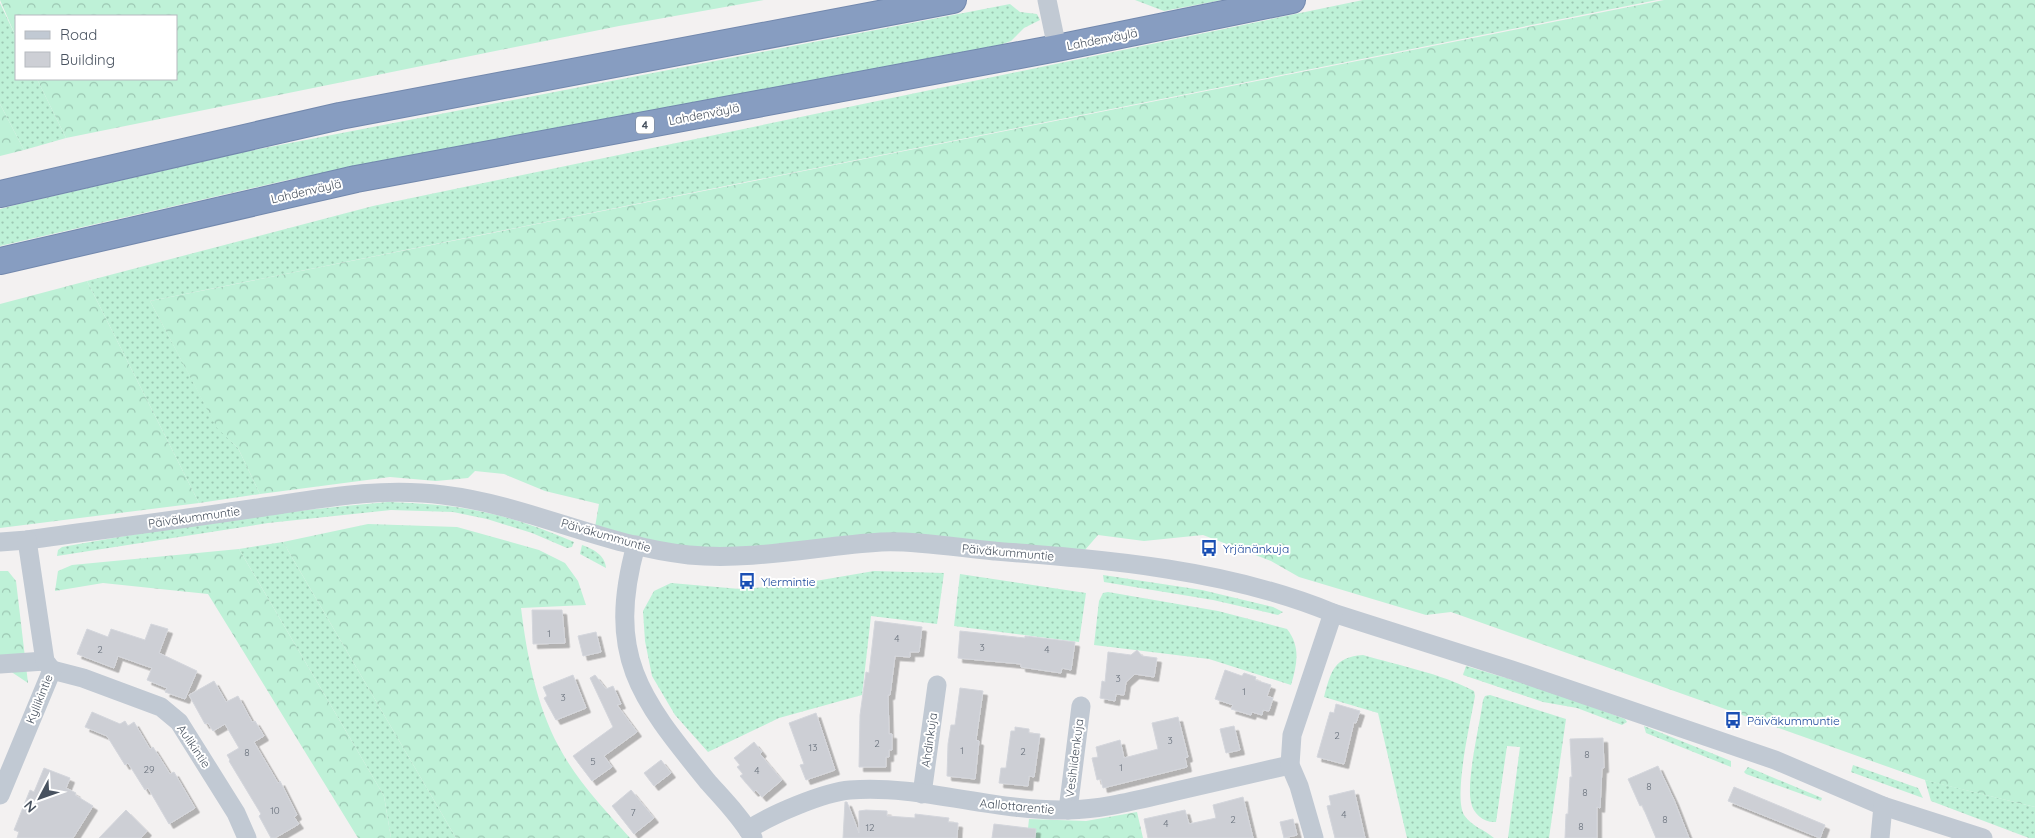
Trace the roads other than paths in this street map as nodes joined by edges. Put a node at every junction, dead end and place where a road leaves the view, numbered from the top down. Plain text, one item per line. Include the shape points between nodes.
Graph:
1 (953, 0) edge
2 (1047, 0) edge
3 (1292, 0) edge
4 (1057, 48) junction
5 (0, 194) edge
6 (0, 261) edge
7 (27, 540) junction
8 (0, 542) edge
9 (636, 545) junction
10 (1333, 613) junction
11 (0, 664) edge
12 (48, 665) junction
13 (937, 685) dead end
14 (1081, 706) dead end
15 (1290, 765) junction
16 (922, 794) junction
17 (0, 795) edge
18 (1883, 806) junction
19 (1068, 810) junction
20 (751, 834) edge
21 (247, 838) edge
22 (1314, 838) edge
23 (1880, 838) edge
24 (1983, 838) edge

1 - 5 highway via 340,116
2 - 4 street
3 - 4 highway, Lahdenväylä / 4
4 - 6 highway, Lahdenväylä / 4 via 356,179
7 - 8 street, Päiväkummuntie
7 - 9 street, Päiväkummuntie via 330,496 389,491 488,501
7 - 12 street, Kyllikintie
9 - 10 street, Päiväkummuntie via 688,555 746,556 884,542 1086,558 1226,580 1294,598
9 - 20 street via 628,575 625,616 630,664 651,707
10 - 15 street via 1292,735
10 - 18 street, Päiväkummuntie via 1776,760
11 - 12 street, Aulikintie
12 - 17 street, Kyllikintie
12 - 21 street, Aulikintie via 161,707 179,722 236,813
13 - 16 street, Ahdinkuja
14 - 19 street, Vesihiidenkuja
15 - 19 street, Aallottarentie via 1109,807
15 - 22 street
16 - 19 street, Aallottarentie via 998,805
16 - 20 street, Aallottarentie via 841,791 764,820
18 - 23 street
18 - 24 street, Päiväkummuntie

